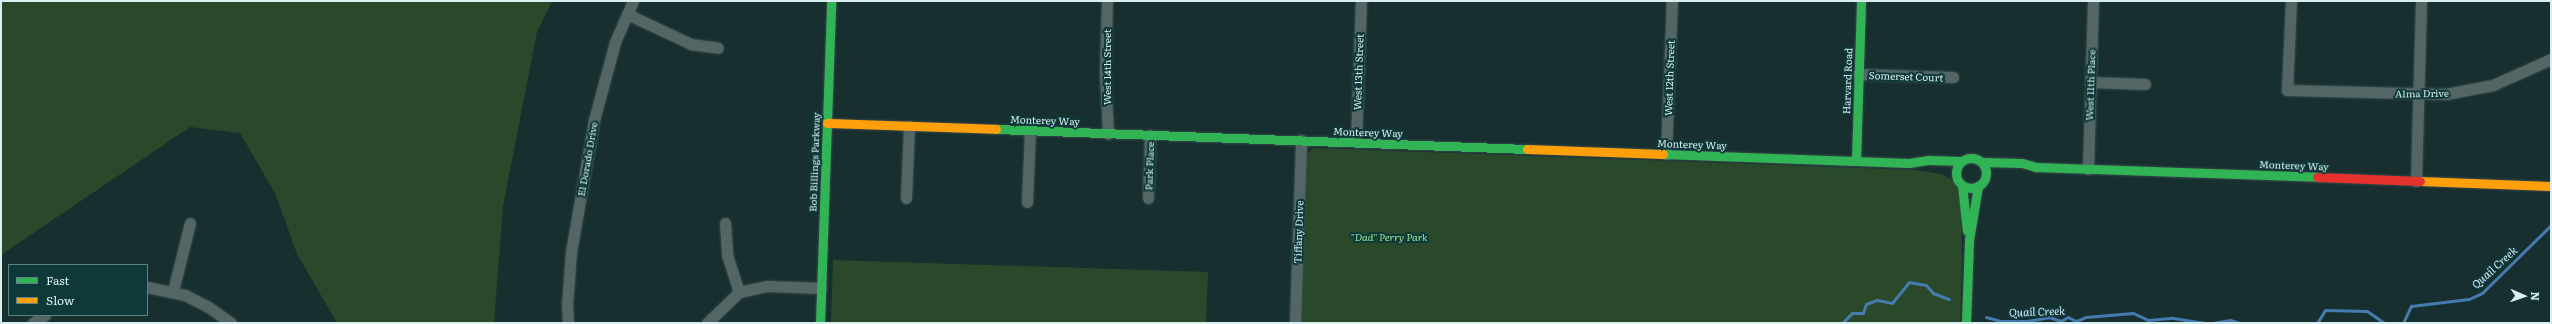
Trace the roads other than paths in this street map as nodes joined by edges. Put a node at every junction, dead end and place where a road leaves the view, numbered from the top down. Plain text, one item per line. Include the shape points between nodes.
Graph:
1 (633, 1) edge
2 (831, 1) edge
3 (1107, 1) edge
4 (1360, 1) edge
5 (1672, 1) edge
6 (1861, 1) edge
7 (2093, 1) edge
8 (2291, 1) edge
9 (2421, 1) edge
10 (627, 14) junction
11 (718, 48) dead end
12 (2551, 59) edge
13 (1858, 74) junction
14 (1953, 77) dead end
15 (2090, 82) junction
16 (2145, 84) dead end
17 (2418, 95) junction
18 (827, 123) junction
19 (909, 126) junction
20 (1030, 131) junction
21 (1108, 134) junction
22 (1150, 135) junction
23 (1301, 140) junction
24 (1356, 142) junction
25 (1666, 154) junction
26 (1856, 161) junction
27 (1960, 161) junction
28 (1982, 162) junction
29 (1909, 163) junction
30 (2036, 167) junction
31 (2088, 169) junction
32 (2007, 172) dead end
33 (1949, 174) junction
34 (1994, 174) dead end
35 (2416, 181) junction
36 (1981, 183) junction
37 (1962, 185) junction
38 (2551, 186) edge
39 (906, 198) dead end
40 (1148, 198) dead end
41 (1027, 202) dead end
42 (190, 223) dead end
43 (725, 223) dead end
44 (1969, 240) junction
45 (148, 287) edge
46 (821, 288) junction
47 (172, 291) junction
48 (739, 292) junction
49 (44, 316) edge
50 (33, 323) edge
51 (231, 323) edge
52 (568, 323) edge
53 (707, 323) edge
54 (820, 323) edge
55 (1295, 323) edge
56 (1966, 323) edge

1 - 10 street, El Dorado Drive
2 - 18 street, Bob Billings Parkway
3 - 21 street, West 14th Street via 1105,74
4 - 24 street, West 13th Street
5 - 25 street, West 12th Street
6 - 13 street, Harvard Road
7 - 15 street, West 11th Place
8 - 17 street, Alma Drive via 2287,90
9 - 17 street
10 - 11 street via 691,44
10 - 52 street, El Dorado Drive via 615,42 594,120 571,252
12 - 17 street, Alma Drive via 2493,85 2452,93
13 - 14 street, Somerset Court
13 - 26 street, Harvard Road
15 - 16 street
15 - 31 street, West 11th Place
17 - 35 street
18 - 19 street, Monterey Way
18 - 46 street, Bob Billings Parkway
19 - 20 street, Monterey Way
19 - 39 street
20 - 21 street, Monterey Way
20 - 41 street
21 - 22 street, Monterey Way
22 - 23 street, Monterey Way
22 - 40 street, Park Place
23 - 24 street, Monterey Way
23 - 55 street, Tiffany Drive
24 - 25 street, Monterey Way
25 - 26 street, Monterey Way
26 - 29 street, Monterey Way
27 - 28 street via 1969,157
27 - 29 street, Monterey Way via 1930,160
27 - 33 street via 1956,169
28 - 30 street, Monterey Way via 2022,163
28 - 36 street via 1986,171
29 - 33 street, Monterey Way
30 - 31 street, Monterey Way
30 - 32 street, Monterey Way
31 - 35 street, Monterey Way
33 - 37 street
34 - 36 street
35 - 38 street, Monterey Way
36 - 37 street via 1970,188
36 - 44 street
37 - 44 street via 1964,220
42 - 47 street
43 - 48 street via 728,255
44 - 56 street
45 - 47 street
46 - 48 street via 767,286
46 - 54 street, Bob Billings Parkway
47 - 51 street via 207,306
48 - 53 street
49 - 50 street

